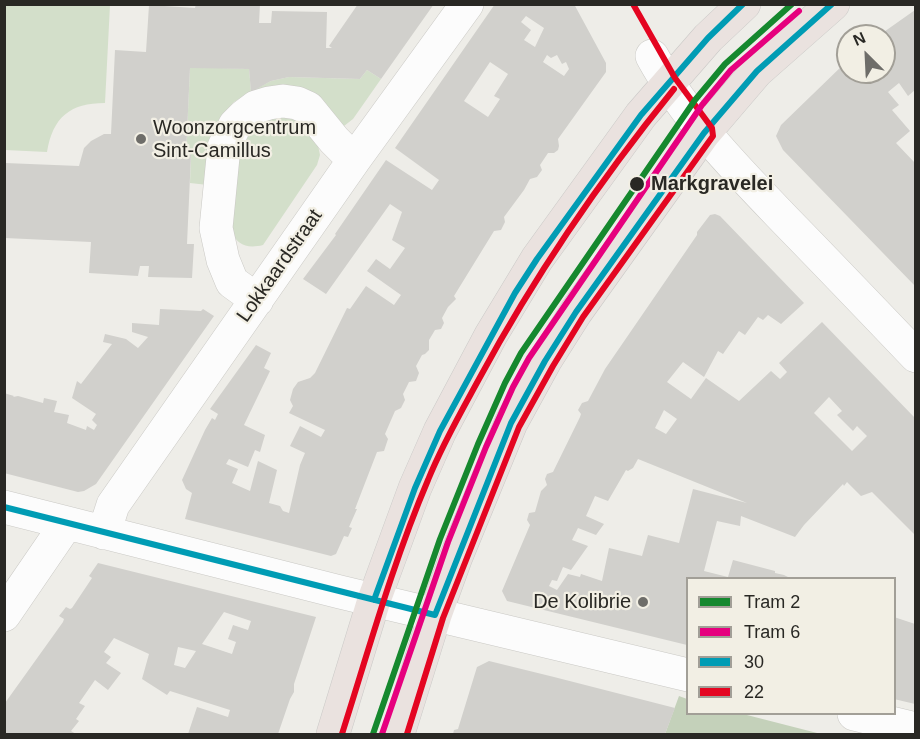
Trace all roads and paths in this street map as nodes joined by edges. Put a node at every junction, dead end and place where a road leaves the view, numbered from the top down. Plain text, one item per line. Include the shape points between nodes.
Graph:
1 (467, 4) edge
2 (744, 4) edge
3 (833, 4) edge
4 (659, 70) junction
5 (704, 133) junction
6 (354, 160) junction
7 (256, 300) junction
8 (915, 356) edge
9 (4, 507) edge
10 (67, 523) junction
11 (104, 533) junction
12 (374, 600) junction
13 (4, 615) edge
14 (435, 615) junction
15 (686, 675) edge
16 (858, 715) edge
17 (915, 729) edge
18 (333, 735) edge
19 (398, 735) edge

1 - 6 street, Lokkaardstraat
2 - 4 main road via 708,38
3 - 5 main road via 757,71
4 - 5 street
4 - 12 main road via 614,150 537,259 491,335 440,430
5 - 8 street
5 - 14 main road via 545,361 511,423
6 - 7 street, Lokkaardstraat
6 - 7 street via 308,108 297,103 276,102 256,107 235,125 224,147 216,228 232,282
7 - 11 street, Lokkaardstraat via 113,505
9 - 10 street
10 - 11 street
10 - 13 street
11 - 12 street
12 - 14 street
12 - 18 main road
14 - 15 street
14 - 19 main road
16 - 17 street

